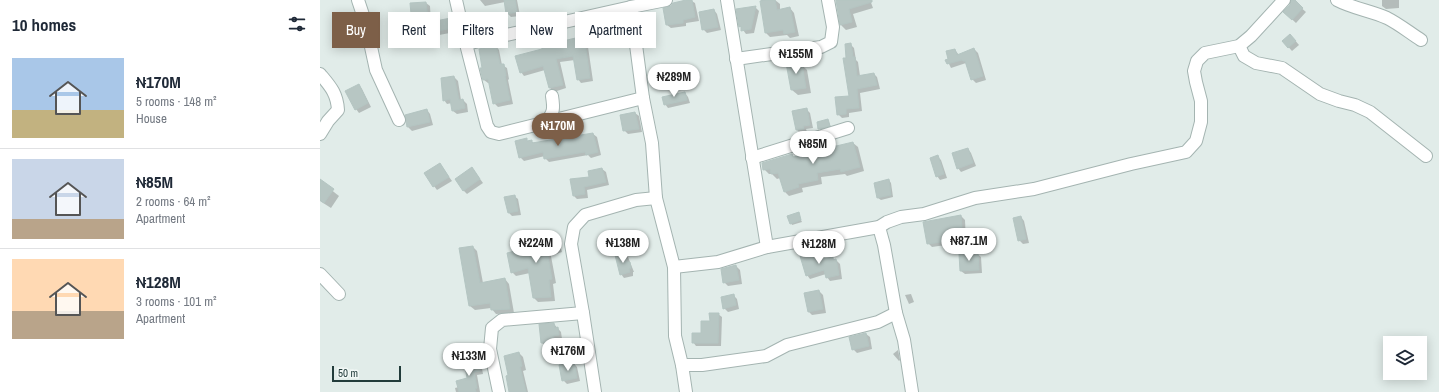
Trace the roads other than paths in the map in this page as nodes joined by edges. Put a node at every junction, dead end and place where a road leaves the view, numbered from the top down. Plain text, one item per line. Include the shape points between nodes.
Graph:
1 (358, 0) edge
2 (456, 0) edge
3 (666, 0) edge
4 (727, 0) edge
5 (828, 0) edge
6 (1284, 0) edge
7 (1337, 0) edge
8 (631, 7) junction
9 (459, 12) edge
10 (508, 35) edge
11 (1422, 40) dead end
12 (1239, 46) junction
13 (467, 48) edge
14 (736, 59) junction
15 (320, 74) edge
16 (552, 96) dead end
17 (643, 98) junction
18 (399, 120) dead end
19 (546, 122) junction
20 (848, 128) dead end
21 (320, 134) edge
22 (1426, 156) dead end
23 (752, 158) junction
24 (656, 198) junction
25 (879, 228) junction
26 (767, 247) junction
27 (674, 267) junction
28 (320, 274) edge
29 (339, 294) dead end
30 (583, 313) junction
31 (896, 313) junction
32 (682, 365) junction
33 (498, 392) edge
34 (595, 392) edge
35 (686, 392) edge
36 (912, 392) edge

1 - 18 street via 376,70
2 - 9 street
3 - 8 street
4 - 14 street
5 - 14 street via 833,27 831,42 821,47
6 - 12 street
7 - 11 street via 1387,19
8 - 10 street
8 - 17 street
12 - 22 street via 1244,56 1256,63 1282,68 1320,94 1370,112
12 - 25 street via 1205,53 1197,61 1194,71 1201,102 1202,122 1196,141 1186,152 1034,189 975,198 924,214 901,217
13 - 19 street via 487,126 491,132 499,134
14 - 23 street
15 - 21 street via 337,99 338,110
16 - 19 street via 554,107
17 - 19 street
17 - 24 street via 652,143
20 - 23 street
23 - 26 street
24 - 27 street
24 - 30 street via 636,200 585,215 574,227 571,244
25 - 26 street
25 - 31 street
26 - 27 street via 718,262
27 - 32 street via 675,336
28 - 29 street
30 - 33 street via 502,320 492,328 490,349
30 - 34 street
31 - 32 street via 878,322 787,345 766,356 702,365
31 - 36 street via 904,340
32 - 35 street

